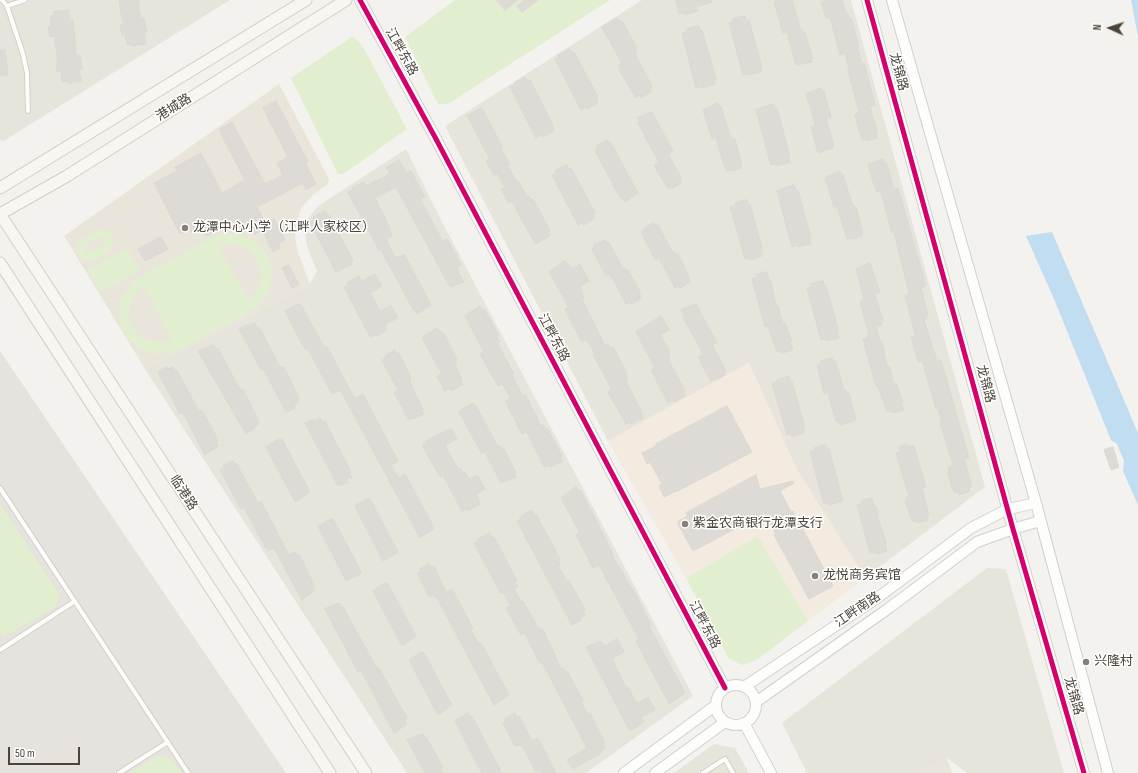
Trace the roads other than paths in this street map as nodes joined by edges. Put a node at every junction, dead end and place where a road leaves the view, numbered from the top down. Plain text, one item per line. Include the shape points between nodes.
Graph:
1 (2, 0) edge
2 (25, 0) edge
3 (306, 0) edge
4 (346, 0) edge
5 (360, 0) edge
6 (867, 0) edge
7 (892, 0) edge
8 (8, 6) junction
9 (28, 111) dead end
10 (0, 188) edge
11 (0, 214) edge
12 (0, 263) edge
13 (0, 488) edge
14 (1036, 503) junction
15 (1008, 509) junction
16 (1040, 521) junction
17 (1013, 528) junction
18 (75, 601) junction
19 (0, 650) edge
20 (744, 687) junction
21 (725, 688) junction
22 (756, 702) junction
23 (716, 705) junction
24 (725, 722) junction
25 (744, 723) junction
26 (168, 742) junction
27 (119, 773) edge
28 (188, 773) edge
29 (330, 773) edge
30 (366, 773) edge
31 (624, 773) edge
32 (655, 773) edge
33 (704, 773) edge
34 (733, 773) edge
35 (771, 773) edge
36 (1084, 773) edge
37 (1108, 773) edge

1 - 8 lane
2 - 8 lane
3 - 10 main road, 港城路
4 - 11 main road, 港城路 via 67,176
5 - 21 street, 江畔东路
6 - 15 street, 龙锦路
7 - 14 street, 龙锦路
8 - 9 lane via 24,54
11 - 30 main road, 临港路
12 - 29 main road
13 - 18 lane
14 - 15 street, 江畔南路
14 - 16 street, 龙锦路
15 - 17 street, 龙锦路
15 - 20 street, 江畔南路 via 971,528 880,596
16 - 17 street, 江畔南路
16 - 37 street, 龙锦路
17 - 22 street, 江畔南路 via 977,542
17 - 36 street, 龙锦路
18 - 19 lane
18 - 26 lane
20 - 21 street via 738,685
20 - 22 street via 754,696
21 - 23 street via 720,693
22 - 25 street via 753,714
23 - 24 street via 717,712
23 - 31 street
24 - 25 street via 738,725
24 - 32 street
25 - 35 street
26 - 27 lane
26 - 28 lane
33 - 34 lane via 725,759

